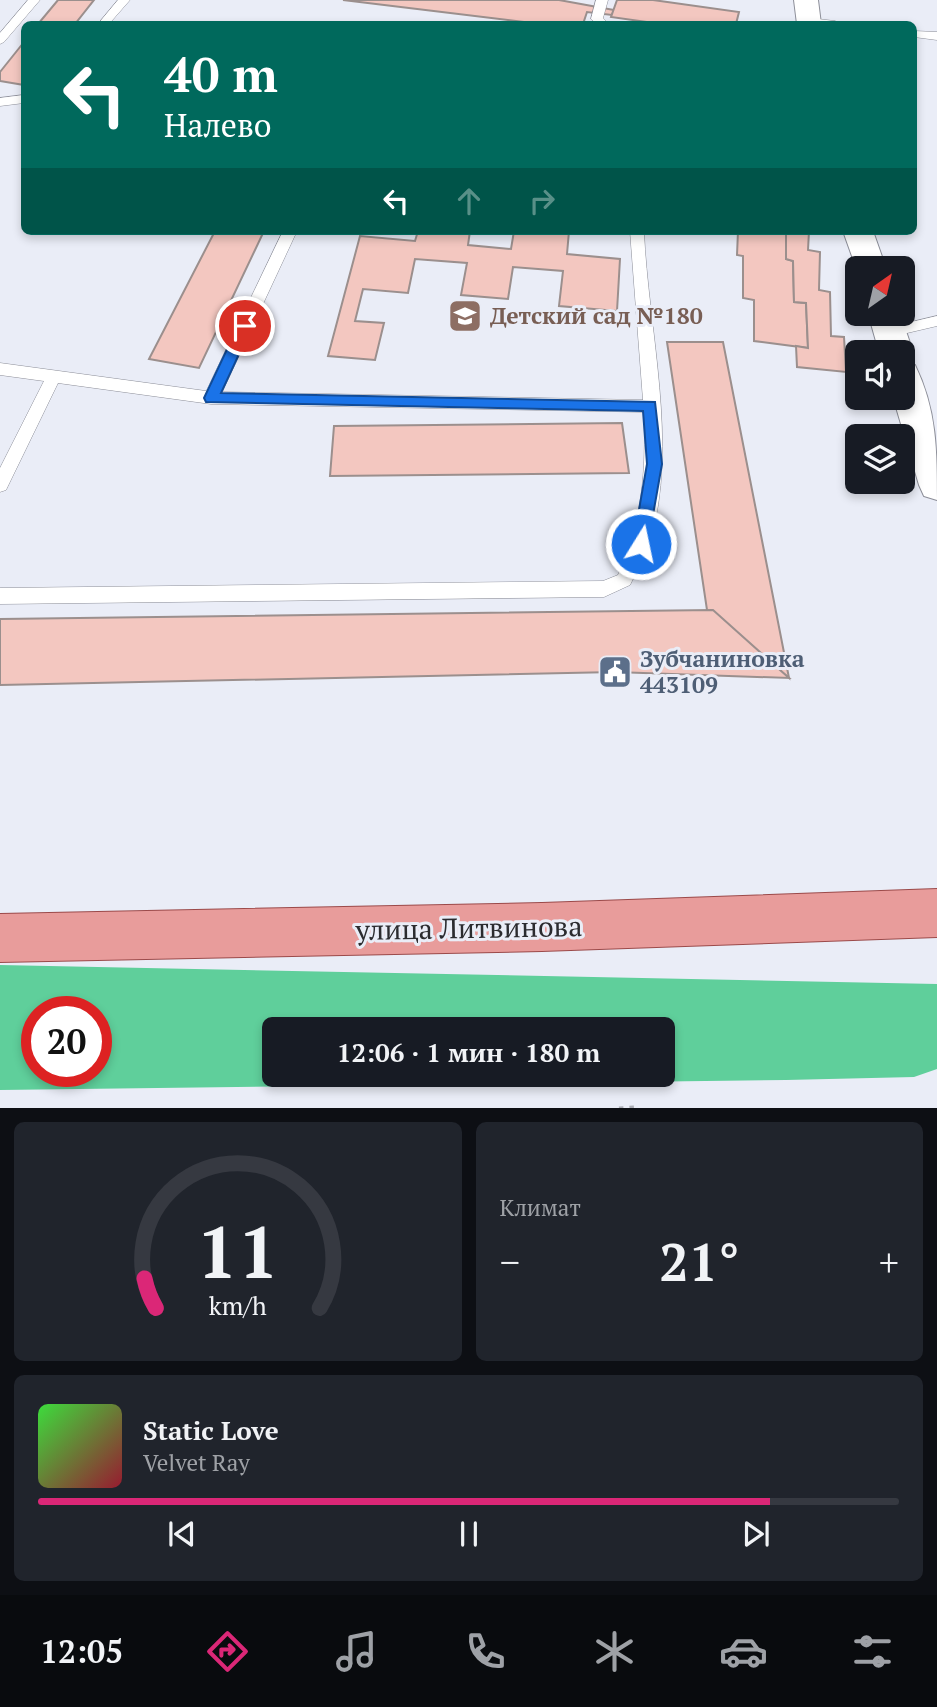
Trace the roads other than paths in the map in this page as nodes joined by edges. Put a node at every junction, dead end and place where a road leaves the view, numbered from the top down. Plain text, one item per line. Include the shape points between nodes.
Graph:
1 (34, 0) edge
2 (124, 0) edge
3 (602, 0) edge
4 (808, 15) edge
5 (106, 21) edge
6 (600, 21) edge
7 (826, 21) edge
8 (917, 34) edge
9 (937, 36) edge
10 (0, 40) edge
11 (21, 99) edge
12 (2, 102) edge
13 (21, 105) edge
14 (288, 235) edge
15 (637, 235) edge
16 (859, 235) edge
17 (866, 256) edge
18 (937, 321) edge
19 (890, 332) edge
20 (0, 369) edge
21 (54, 376) junction
22 (211, 398) junction
23 (650, 406) junction
24 (914, 410) edge
25 (0, 485) edge
26 (937, 485) edge
27 (0, 596) edge
28 (937, 913) edge
29 (0, 937) edge

1 - 10 lane
2 - 5 lane
3 - 6 lane
4 - 7 lane
8 - 9 lane
11 - 12 lane
12 - 13 lane
14 - 22 lane
15 - 23 lane
16 - 17 street
18 - 19 lane
20 - 21 lane
21 - 22 lane
21 - 25 lane
22 - 23 lane
23 - 27 lane via 654,464 641,544 624,580 604,589
24 - 26 street
28 - 29 main road, улица Литвинова via 542,928

